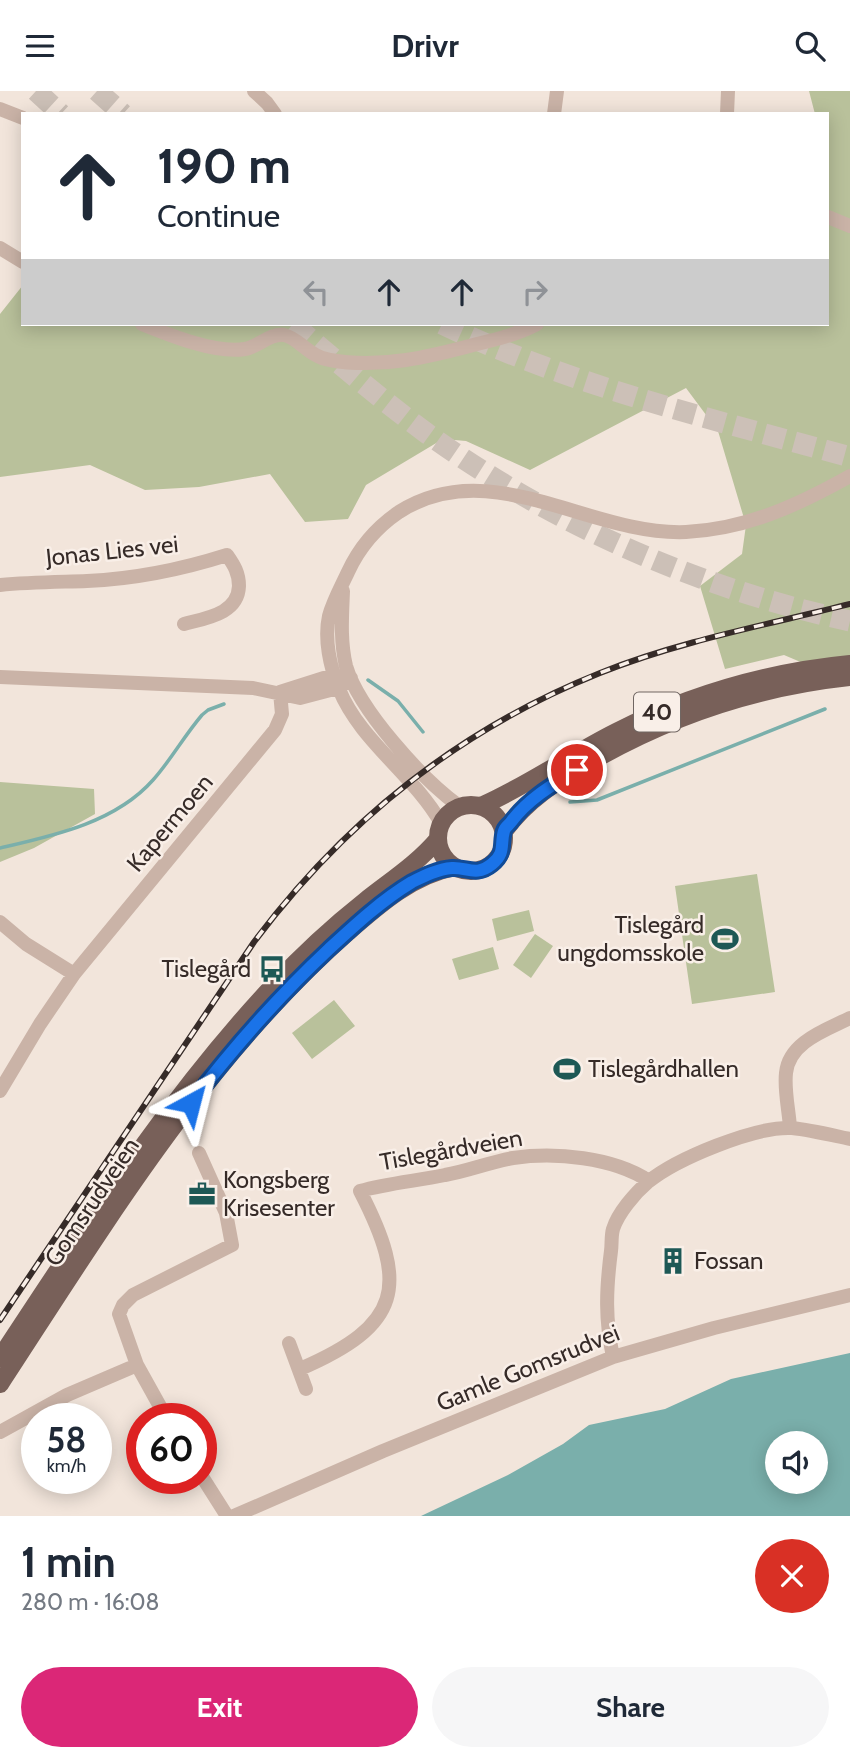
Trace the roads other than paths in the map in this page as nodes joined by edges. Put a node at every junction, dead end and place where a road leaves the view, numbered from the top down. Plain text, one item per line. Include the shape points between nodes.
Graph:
1 (254, 91) edge
2 (557, 91) edge
3 (728, 91) edge
4 (0, 109) edge
5 (274, 112) edge
6 (554, 112) edge
7 (727, 112) edge
8 (21, 117) edge
9 (829, 218) edge
10 (850, 226) edge
11 (0, 248) edge
12 (21, 261) edge
13 (147, 326) edge
14 (532, 326) edge
15 (850, 476) edge
16 (0, 585) edge
17 (343, 585) junction
18 (184, 624) dead end
19 (850, 664) edge
20 (0, 677) edge
21 (850, 677) edge
22 (351, 678) junction
23 (336, 682) junction
24 (280, 692) junction
25 (459, 806) junction
26 (481, 806) junction
27 (439, 831) junction
28 (504, 831) junction
29 (455, 867) junction
30 (0, 922) edge
31 (74, 974) junction
32 (850, 1018) edge
33 (0, 1091) edge
34 (790, 1128) junction
35 (850, 1139) edge
36 (199, 1153) dead end
37 (649, 1181) junction
38 (850, 1295) edge
39 (289, 1343) dead end
40 (613, 1357) junction
41 (0, 1358) edge
42 (137, 1365) junction
43 (300, 1369) junction
44 (0, 1384) edge
45 (306, 1389) dead end
46 (158, 1403) edge
47 (0, 1432) edge
48 (214, 1494) edge
49 (228, 1516) edge
50 (234, 1516) edge

1 - 5 street
2 - 6 street
3 - 7 street
4 - 8 street
9 - 10 street
11 - 12 street
13 - 14 street via 224,349 247,349 281,335 323,359 385,363 416,360
15 - 17 street via 758,520 685,532 622,526 496,491 443,493 409,506 383,524 360,550
16 - 18 street, Jonas Lies vei via 116,577 227,555 239,576 237,598 223,612
17 - 22 street via 341,633
17 - 23 street via 328,629
19 - 26 main road, 40 via 766,676 692,698 616,732
20 - 24 street
21 - 28 main road, 40 via 743,696 670,721 550,786 524,806
22 - 23 street
22 - 25 street via 387,733
23 - 24 street via 300,698
23 - 27 street via 358,720 415,786
24 - 31 street, Kapermoen via 280,722 266,743
25 - 26 main road, 40
25 - 27 main road
26 - 28 main road via 497,816
27 - 29 main road via 441,853
27 - 41 main road, Gomsrudveien via 420,858 314,945 227,1038 123,1174
28 - 29 main road, 40 via 502,851 492,864 470,872
29 - 44 main road, Gomsrudveien / 40 via 419,879 384,903 323,955 260,1019 134,1182
30 - 31 street
31 - 33 street, Kapermoen
32 - 34 street via 793,1053 786,1073
34 - 35 street
34 - 37 street via 737,1138
36 - 42 street via 226,1213 232,1245 133,1295 123,1305 120,1314
37 - 40 street via 613,1230 606,1307
37 - 43 street, Tislegårdveien via 612,1165 513,1158 360,1191 387,1255 388,1298 368,1329
38 - 40 street, Gamle Gomsrudvei
39 - 43 street
40 - 50 street, Gamle Gomsrudvei
42 - 46 street
42 - 47 street via 67,1395
43 - 45 street
48 - 49 street

